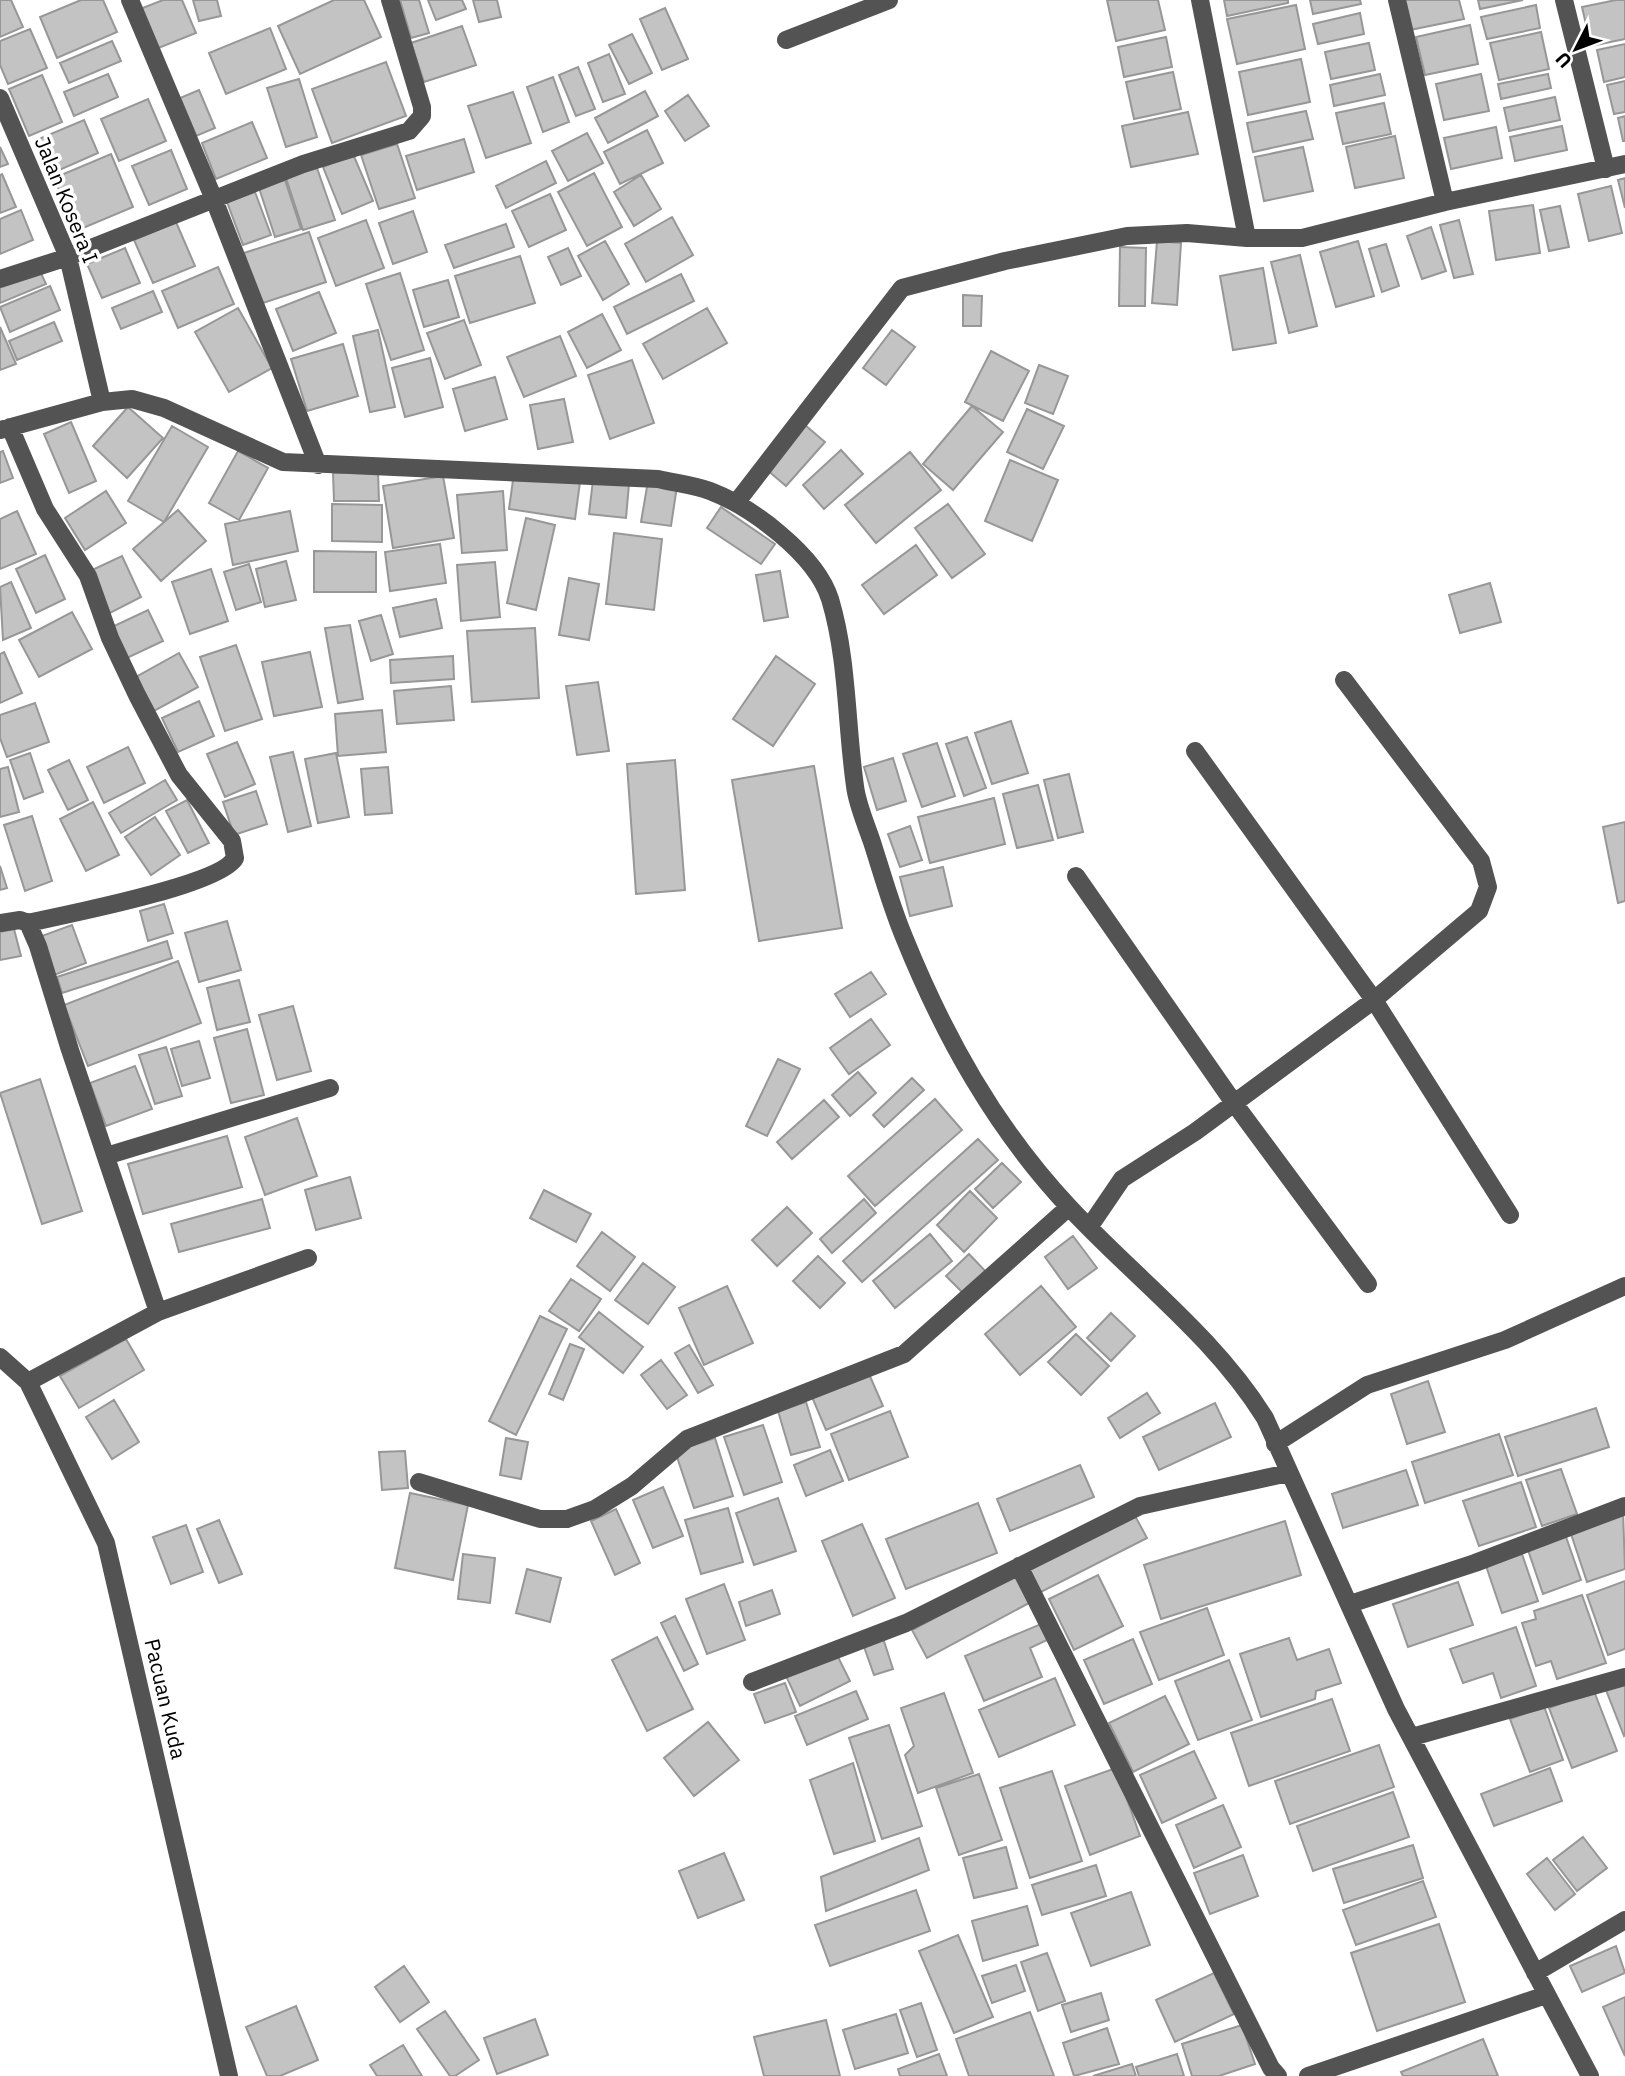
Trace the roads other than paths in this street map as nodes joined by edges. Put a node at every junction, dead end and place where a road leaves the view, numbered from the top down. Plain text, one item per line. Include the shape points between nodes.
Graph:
1 (130, 0) edge
2 (390, 0) edge
3 (889, 0) edge
4 (1200, 0) edge
5 (1397, 0) edge
6 (1564, 0) edge
7 (786, 40) dead end
8 (0, 98) edge
9 (1625, 164) edge
10 (1606, 169) junction
11 (213, 197) junction
12 (1445, 202) junction
13 (1247, 238) junction
14 (68, 257) junction
15 (0, 279) edge
16 (102, 402) junction
17 (5, 428) edge
18 (318, 465) junction
19 (736, 503) junction
20 (1344, 680) dead end
21 (1195, 751) dead end
22 (1076, 876) dead end
23 (0, 923) edge
24 (28, 923) junction
25 (1374, 1000) junction
26 (330, 1088) dead end
27 (1234, 1103) junction
28 (106, 1156) junction
29 (1069, 1207) junction
30 (1510, 1215) dead end
31 (1090, 1226) junction
32 (308, 1258) dead end
33 (1368, 1284) dead end
34 (1625, 1286) edge
35 (158, 1312) junction
36 (0, 1357) edge
37 (28, 1382) junction
38 (1275, 1444) junction
39 (1288, 1474) junction
40 (419, 1482) dead end
41 (1625, 1506) edge
42 (1019, 1566) junction
43 (1350, 1604) junction
44 (1625, 1677) edge
45 (752, 1682) dead end
46 (1412, 1737) junction
47 (1625, 1920) edge
48 (1535, 1973) junction
49 (1546, 1995) junction
50 (229, 2076) edge
51 (1278, 2076) edge
52 (1308, 2076) edge
53 (1590, 2076) edge

1 - 11 street
2 - 11 street via 422,107 416,125 400,135
3 - 7 street
4 - 13 street
5 - 12 street
6 - 10 street
8 - 14 street, Jalan Kosera I
9 - 10 street
10 - 12 street
11 - 14 street
11 - 18 street
12 - 13 street via 1302,238
13 - 19 street via 1187,233 1127,236 902,288
14 - 15 street
14 - 16 street, Jalan Kosera I
16 - 17 street
16 - 18 street via 132,399 153,405 283,461
17 - 24 street via 45,509 88,576 110,638 179,775 232,841 234,858 223,870 167,890
18 - 19 street via 658,479
19 - 29 street via 814,568 829,596 840,642 855,789 902,933 934,1011 968,1074
20 - 25 street via 1481,862 1488,887 1479,911
21 - 25 street
22 - 27 street
23 - 24 street
24 - 28 street
25 - 27 street
25 - 30 street
26 - 28 street
27 - 31 street via 1122,1179
27 - 33 street
28 - 35 street
29 - 31 street
29 - 40 street via 904,1354 687,1439 632,1486 596,1509 567,1519 540,1519
31 - 38 street via 1188,1321 1241,1381 1265,1418
32 - 35 street
34 - 38 street via 1505,1340 1367,1385
35 - 37 street
36 - 37 street, Pacuan Kuda
37 - 50 street, Pacuan Kuda via 106,1543
38 - 39 street
39 - 42 street via 1140,1506
39 - 43 street
41 - 43 street
42 - 45 street via 906,1623
42 - 51 street
43 - 46 street
44 - 46 street
46 - 48 street
47 - 48 street
48 - 49 street
49 - 52 street
49 - 53 street

